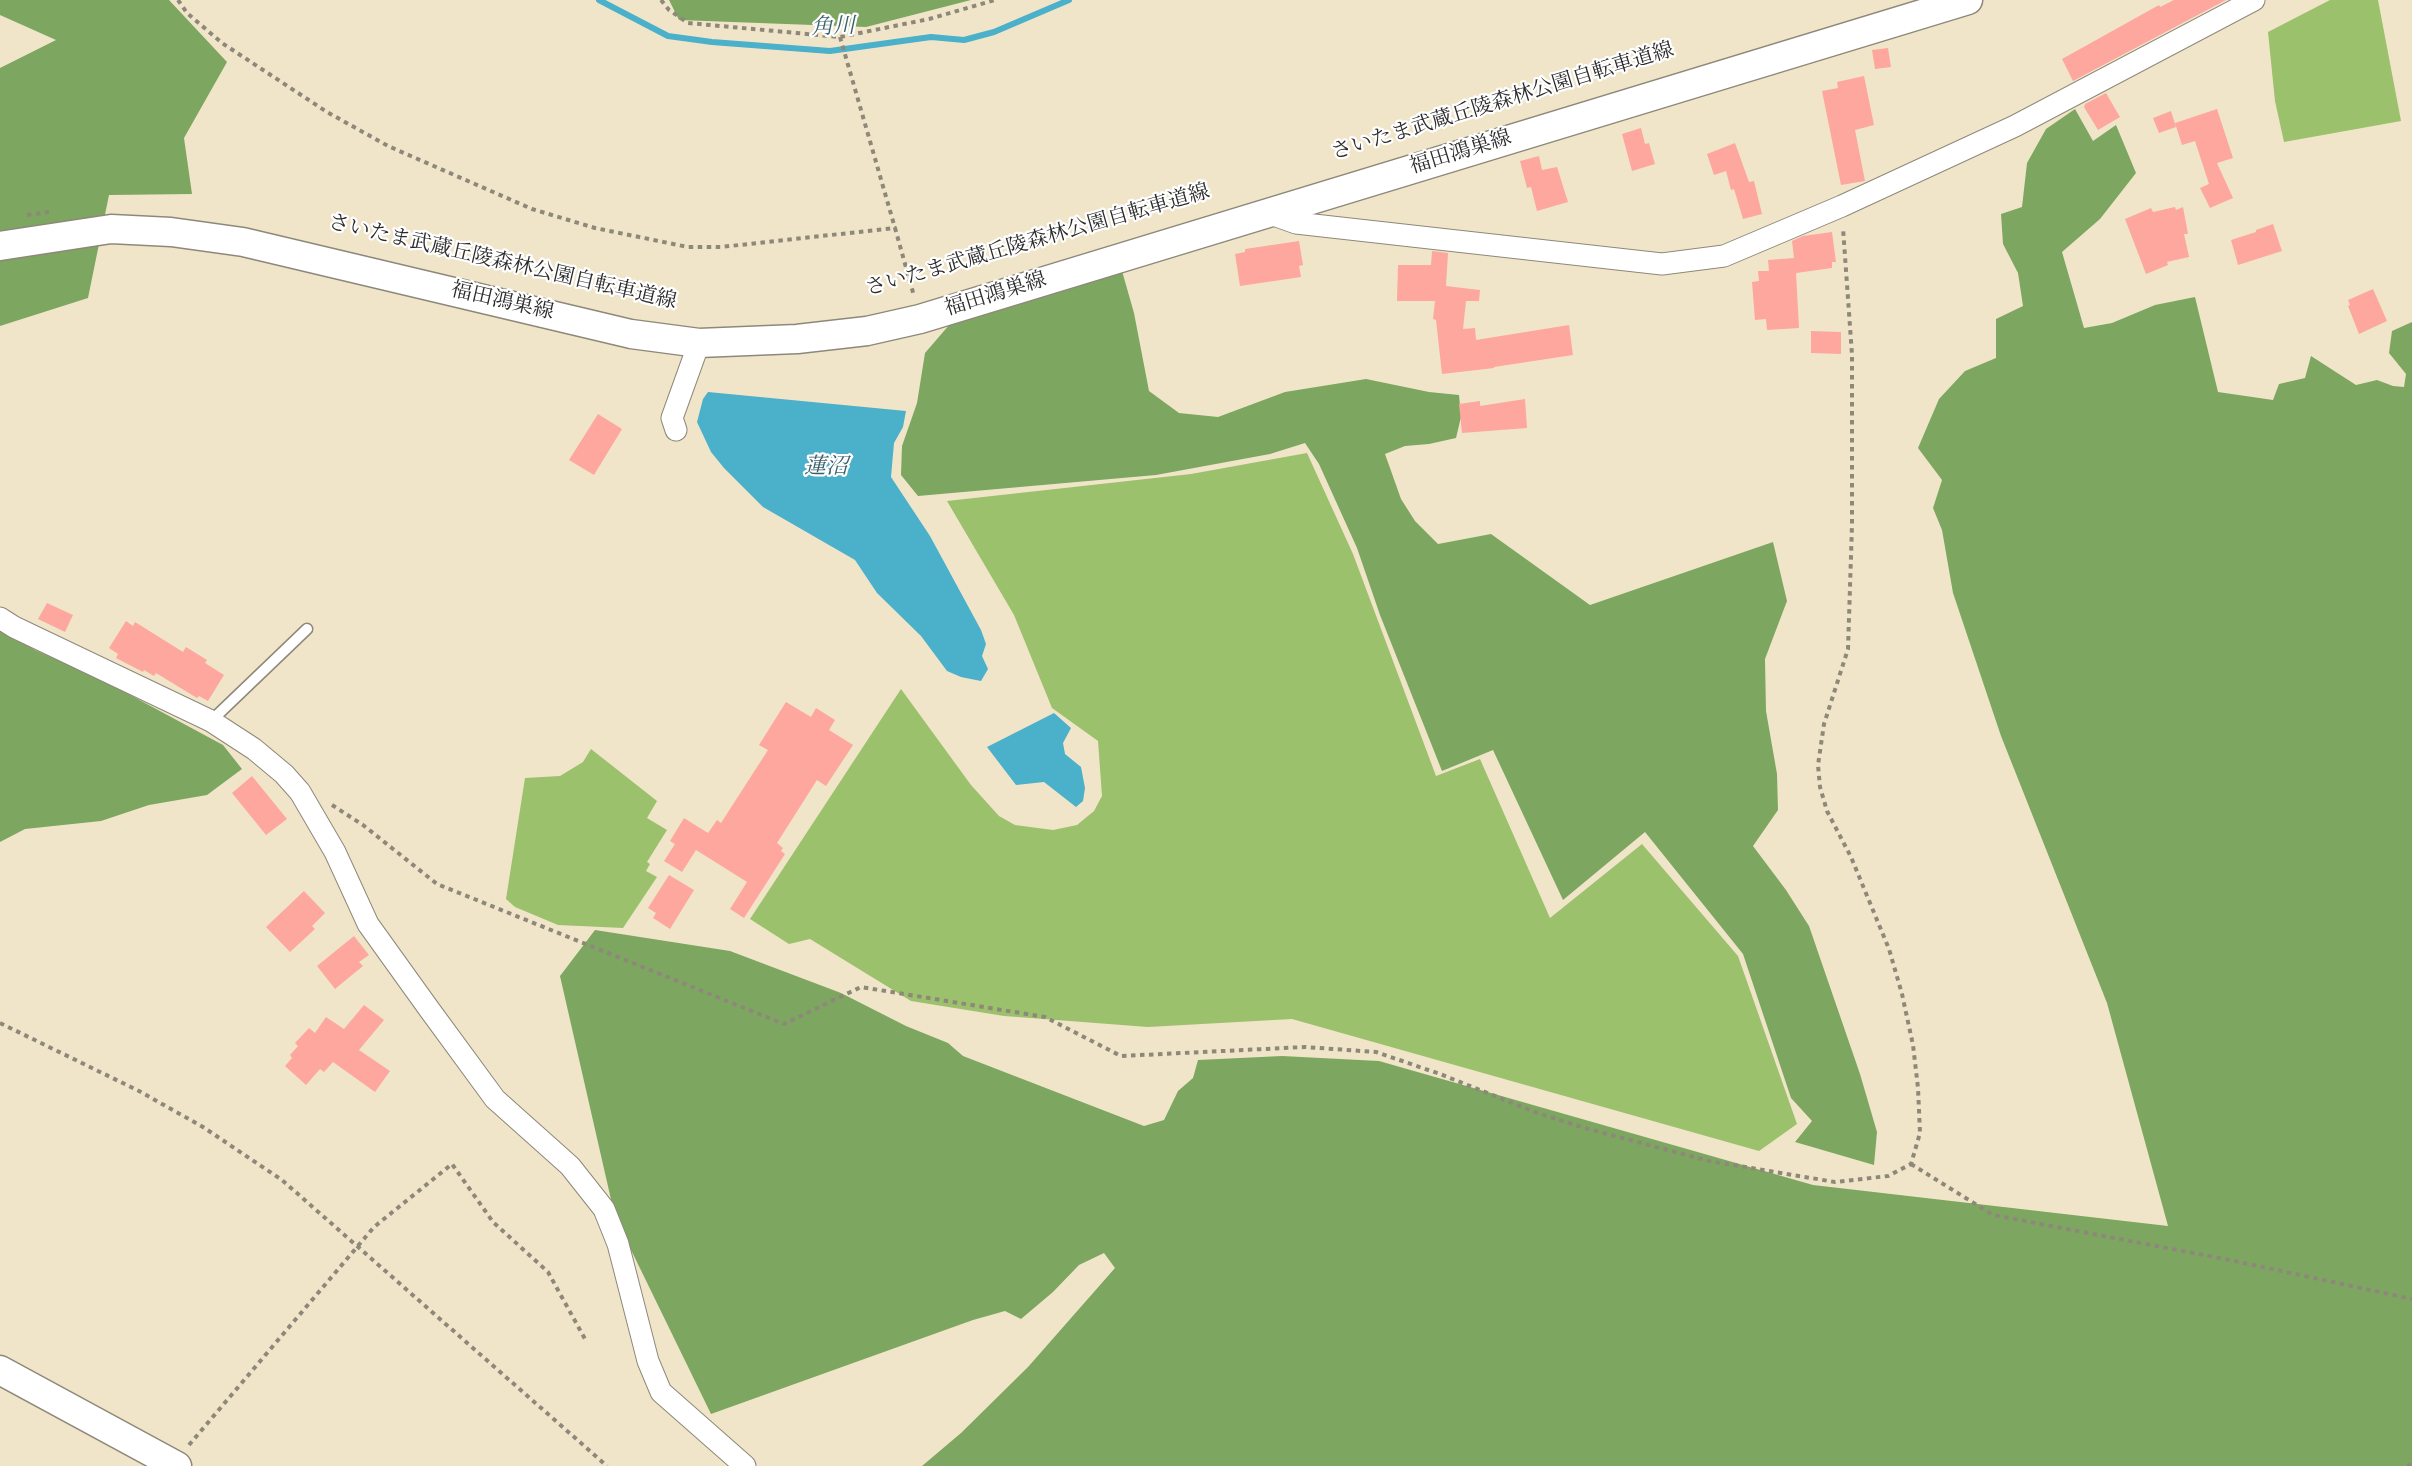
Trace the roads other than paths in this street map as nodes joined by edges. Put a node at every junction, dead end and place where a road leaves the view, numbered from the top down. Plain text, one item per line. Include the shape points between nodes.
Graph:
1 (1968, 0) edge
2 (2254, 0) edge
3 (1268, 213) junction
4 (0, 246) edge
5 (699, 343) junction
6 (676, 430) dead end
7 (0, 618) edge
8 (307, 629) dead end
9 (211, 721) junction
10 (0, 1370) edge
11 (175, 1465) edge
12 (745, 1466) edge

1 - 3 main road, 福田鴻巣線
2 - 3 street via 2015,126 1724,256 1662,264 1296,223
3 - 5 main road, 福田鴻巣線 via 920,319 867,331 798,339
4 - 5 main road, 福田鴻巣線 via 111,229 171,232 243,242 631,334
5 - 6 street via 672,418
7 - 9 street
8 - 9 lane
9 - 12 street via 254,748 300,792 335,852 368,924 429,1009 495,1099 570,1166 604,1209 618,1244 648,1361 661,1392
10 - 11 main road

